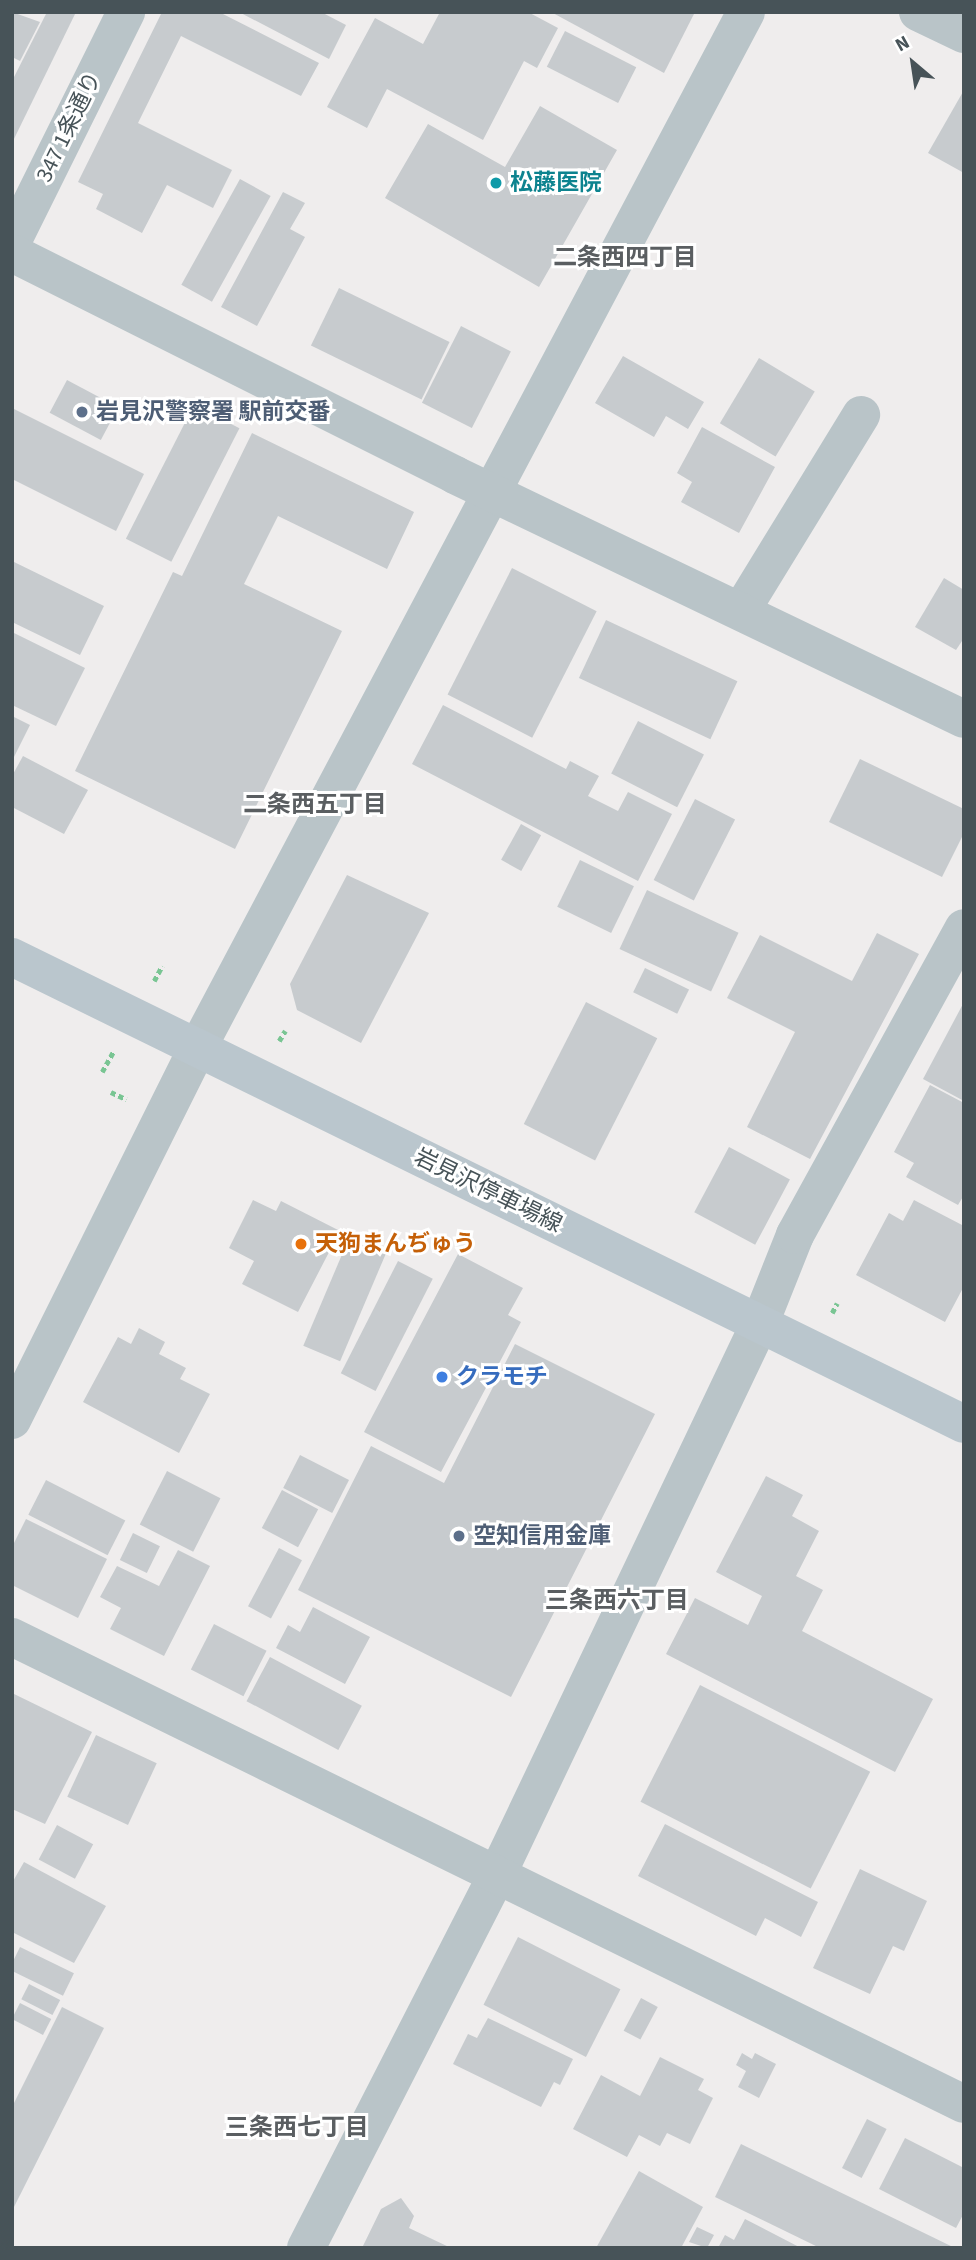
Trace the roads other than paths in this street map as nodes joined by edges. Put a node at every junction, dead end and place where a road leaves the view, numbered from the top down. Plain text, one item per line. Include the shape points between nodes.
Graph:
1 (126, 12) edge
2 (746, 12) edge
3 (918, 12) edge
4 (964, 34) edge
5 (12, 242) edge
6 (12, 253) edge
7 (862, 415) dead end
8 (492, 493) junction
9 (741, 611) junction
10 (964, 719) edge
11 (964, 928) edge
12 (12, 957) edge
13 (197, 1049) junction
14 (761, 1323) junction
15 (12, 1420) edge
16 (964, 1424) edge
17 (12, 1637) edge
18 (498, 1873) junction
19 (964, 2104) edge
20 (306, 2248) edge

1 - 5 street, 347 1条通り
2 - 8 street
3 - 4 street
6 - 8 street
7 - 9 street
8 - 9 street
8 - 13 street
9 - 10 street
11 - 14 street via 796,1235
12 - 13 main road, 岩見沢停車場線
13 - 14 main road, 岩見沢停車場線
13 - 15 street
14 - 16 main road, 岩見沢停車場線
14 - 18 street
17 - 18 street
18 - 19 street
18 - 20 street

